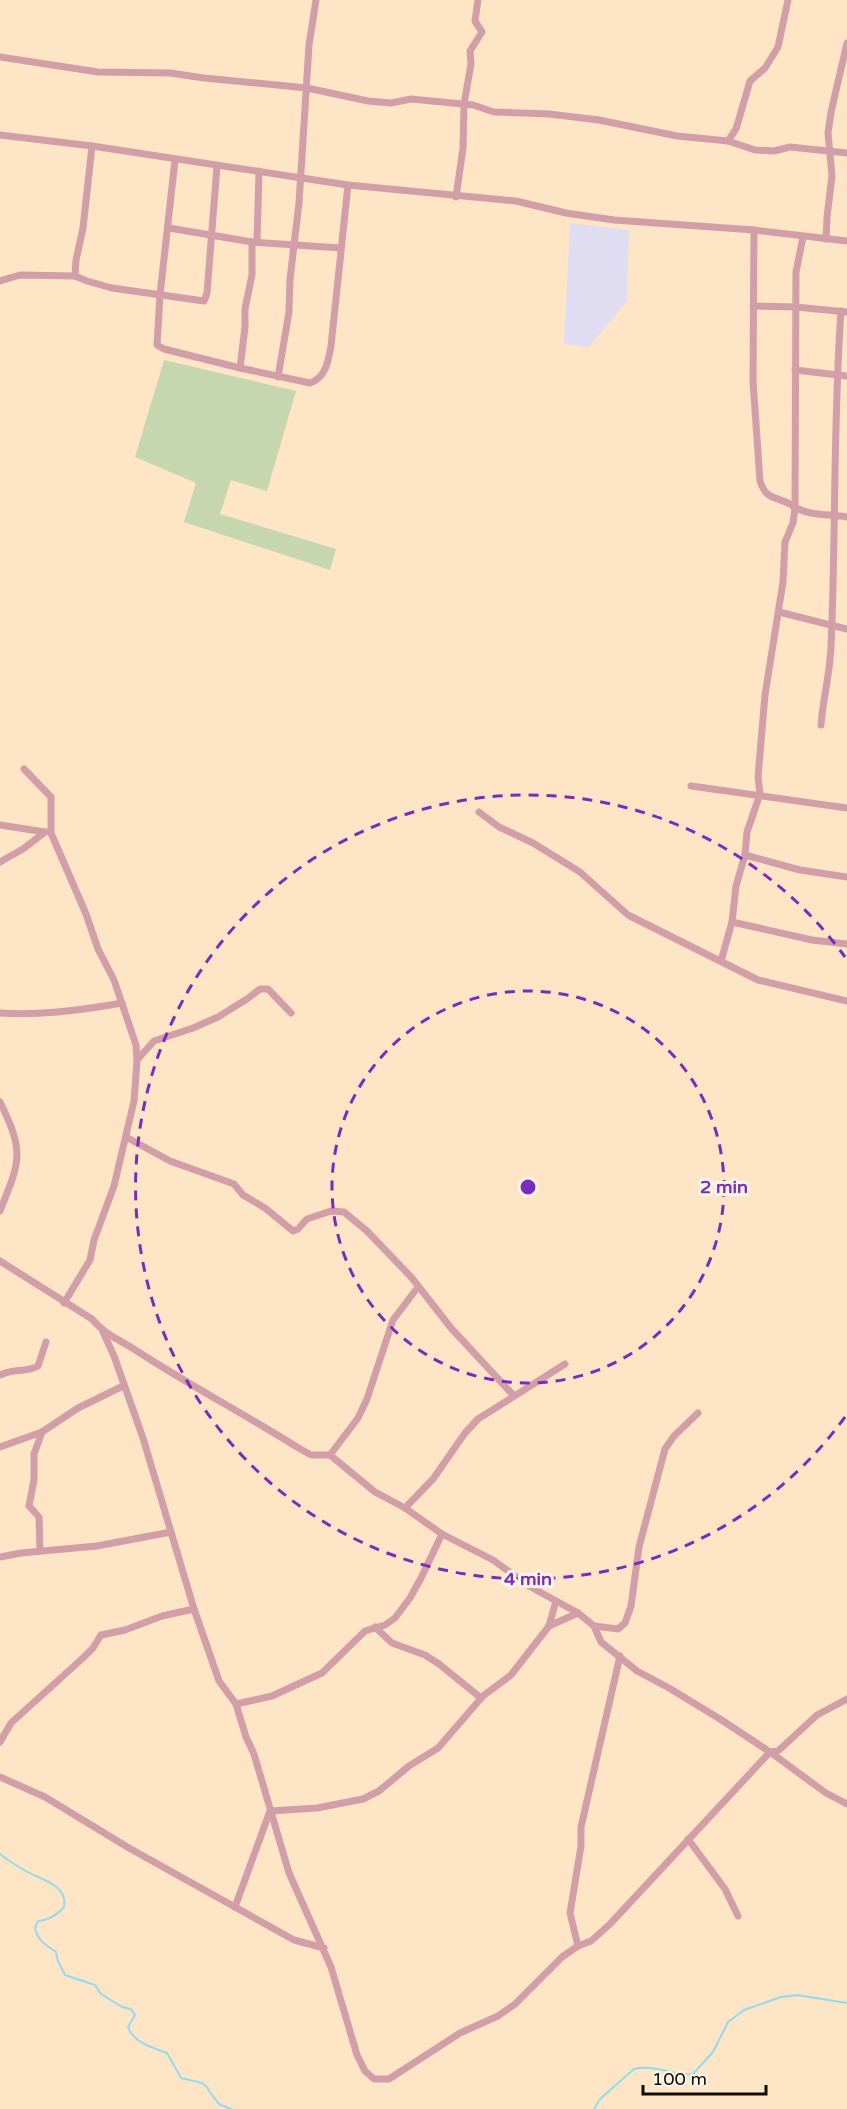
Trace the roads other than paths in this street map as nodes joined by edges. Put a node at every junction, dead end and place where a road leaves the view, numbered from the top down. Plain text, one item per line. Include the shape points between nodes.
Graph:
1 (316, 0) edge
2 (478, 0) edge
3 (788, 0) edge
4 (847, 43) edge
5 (0, 57) edge
6 (308, 88) junction
7 (464, 104) junction
8 (0, 135) edge
9 (729, 141) junction
10 (92, 146) junction
11 (828, 150) junction
12 (847, 153) edge
13 (175, 160) junction
14 (217, 166) junction
15 (259, 171) junction
16 (300, 179) junction
17 (348, 185) junction
18 (456, 197) junction
19 (169, 228) junction
20 (754, 230) junction
21 (211, 236) junction
22 (803, 237) junction
23 (826, 239) junction
24 (254, 242) junction
25 (847, 242) edge
26 (295, 245) junction
27 (341, 248) junction
28 (75, 276) junction
29 (0, 281) edge
30 (160, 295) junction
31 (753, 306) junction
32 (796, 307) junction
33 (844, 312) edge
34 (240, 368) junction
35 (795, 370) junction
36 (836, 375) junction
37 (847, 376) edge
38 (278, 377) junction
39 (795, 508) junction
40 (835, 515) junction
41 (847, 517) edge
42 (779, 612) junction
43 (831, 625) junction
44 (847, 629) edge
45 (821, 724) dead end
46 (24, 769) dead end
47 (691, 786) dead end
48 (760, 794) junction
49 (847, 808) edge
50 (479, 812) dead end
51 (0, 825) edge
52 (48, 832) junction
53 (745, 855) junction
54 (0, 862) edge
55 (847, 877) edge
56 (732, 922) junction
57 (847, 945) edge
58 (721, 961) junction
59 (847, 1001) edge
60 (122, 1003) junction
61 (291, 1012) dead end
62 (0, 1013) edge
63 (137, 1060) junction
64 (0, 1102) edge
65 (126, 1137) junction
66 (0, 1211) edge
67 (0, 1261) edge
68 (418, 1287) junction
69 (64, 1303) junction
70 (103, 1332) junction
71 (46, 1342) dead end
72 (565, 1364) dead end
73 (0, 1376) edge
74 (123, 1386) junction
75 (514, 1396) junction
76 (698, 1413) dead end
77 (42, 1432) junction
78 (0, 1447) edge
79 (330, 1455) junction
80 (405, 1508) junction
81 (171, 1532) junction
82 (442, 1534) junction
83 (40, 1551) junction
84 (0, 1557) edge
85 (556, 1601) junction
86 (194, 1610) junction
87 (578, 1613) junction
88 (549, 1626) junction
89 (594, 1626) junction
90 (375, 1627) junction
91 (620, 1656) junction
92 (482, 1698) junction
93 (847, 1699) edge
94 (236, 1704) junction
95 (0, 1742) edge
96 (770, 1752) junction
97 (0, 1777) edge
98 (847, 1804) edge
99 (270, 1811) junction
100 (688, 1839) junction
101 (235, 1907) junction
102 (738, 1916) dead end
103 (578, 1946) junction
104 (324, 1948) junction

1 - 6 street
2 - 7 street via 475,21 482,32 470,51
3 - 9 street via 778,47 765,68 750,81
4 - 11 street via 831,112
5 - 6 street via 98,72 170,73
6 - 7 street via 391,104 411,99
6 - 16 street
7 - 9 street via 494,112 599,120 676,136
7 - 18 street
8 - 10 street
9 - 11 street via 755,150
10 - 13 street
10 - 28 street
11 - 12 street
11 - 23 street via 832,176
13 - 14 street
13 - 19 street
14 - 15 street
14 - 21 street
15 - 16 street
15 - 24 street
16 - 17 street
16 - 26 street
17 - 18 street
17 - 27 street
18 - 20 street via 516,201 614,220
19 - 21 street
19 - 30 street
20 - 22 street
20 - 31 street
21 - 24 street
21 - 30 street via 204,301
22 - 23 street
22 - 32 street via 796,272
23 - 25 street
24 - 26 street
24 - 34 street
26 - 27 street
26 - 38 street
27 - 38 street via 327,368 318,380 310,383
28 - 29 street via 20,275
28 - 30 street via 112,288
30 - 34 street via 157,345
31 - 32 street
31 - 39 street via 760,481 764,492
32 - 33 street
32 - 35 street
33 - 36 street
34 - 38 street
35 - 36 street
35 - 39 street
36 - 37 street
36 - 40 street
39 - 40 street
39 - 42 street via 785,542
40 - 41 street
40 - 43 street
42 - 43 street
42 - 48 street via 765,695
43 - 44 street
43 - 45 street
46 - 52 street via 51,797
47 - 48 street
48 - 49 street
48 - 53 street via 747,832
50 - 58 street via 580,872 628,915
51 - 52 street
52 - 54 street
52 - 60 street
53 - 55 street via 800,870
53 - 56 street
56 - 57 street
56 - 58 street
58 - 59 street via 758,980
60 - 62 street via 68,1011
60 - 63 street
61 - 63 street via 268,989 260,989 218,1017 153,1041
63 - 65 street
64 - 66 street via 18,1144 18,1157
65 - 68 street via 170,1161 234,1184 293,1231 307,1219 331,1211 344,1212 367,1231
65 - 69 street via 90,1260
67 - 69 street
68 - 75 street
68 - 79 street via 393,1320 358,1418
69 - 70 street via 92,1319
70 - 74 street
70 - 79 street via 311,1455
71 - 73 street via 38,1366
72 - 75 street
74 - 77 street via 78,1408
74 - 81 street
75 - 80 street via 478,1419 433,1479
76 - 89 street via 665,1449 639,1547 629,1615 618,1629
77 - 78 street
77 - 83 street via 34,1454 30,1506 39,1517
79 - 80 street via 375,1492
80 - 82 street
81 - 83 street via 97,1546
81 - 86 street
82 - 85 street via 493,1560 512,1576
82 - 90 street via 410,1598 395,1617
83 - 84 street
85 - 87 street
85 - 88 street
86 - 94 street via 219,1681
86 - 95 street via 101,1635 84,1657 11,1723
87 - 88 street
87 - 89 street
88 - 92 street via 511,1675
89 - 91 street via 601,1642
90 - 92 street via 392,1643 425,1654
90 - 94 street via 365,1631 322,1673 272,1696
91 - 96 street via 637,1671
91 - 103 street via 581,1827 570,1913
92 - 99 street via 438,1748 379,1791 333,1805
93 - 96 street via 818,1715 778,1751
94 - 99 street via 265,1785
96 - 98 street
96 - 100 street
97 - 101 street via 45,1797
99 - 101 street
99 - 104 street via 289,1873
100 - 102 street via 725,1889
100 - 103 street via 610,1924 591,1941
101 - 104 street via 294,1940
103 - 104 street via 498,2016 460,2033 389,2079 374,2079 357,2055

